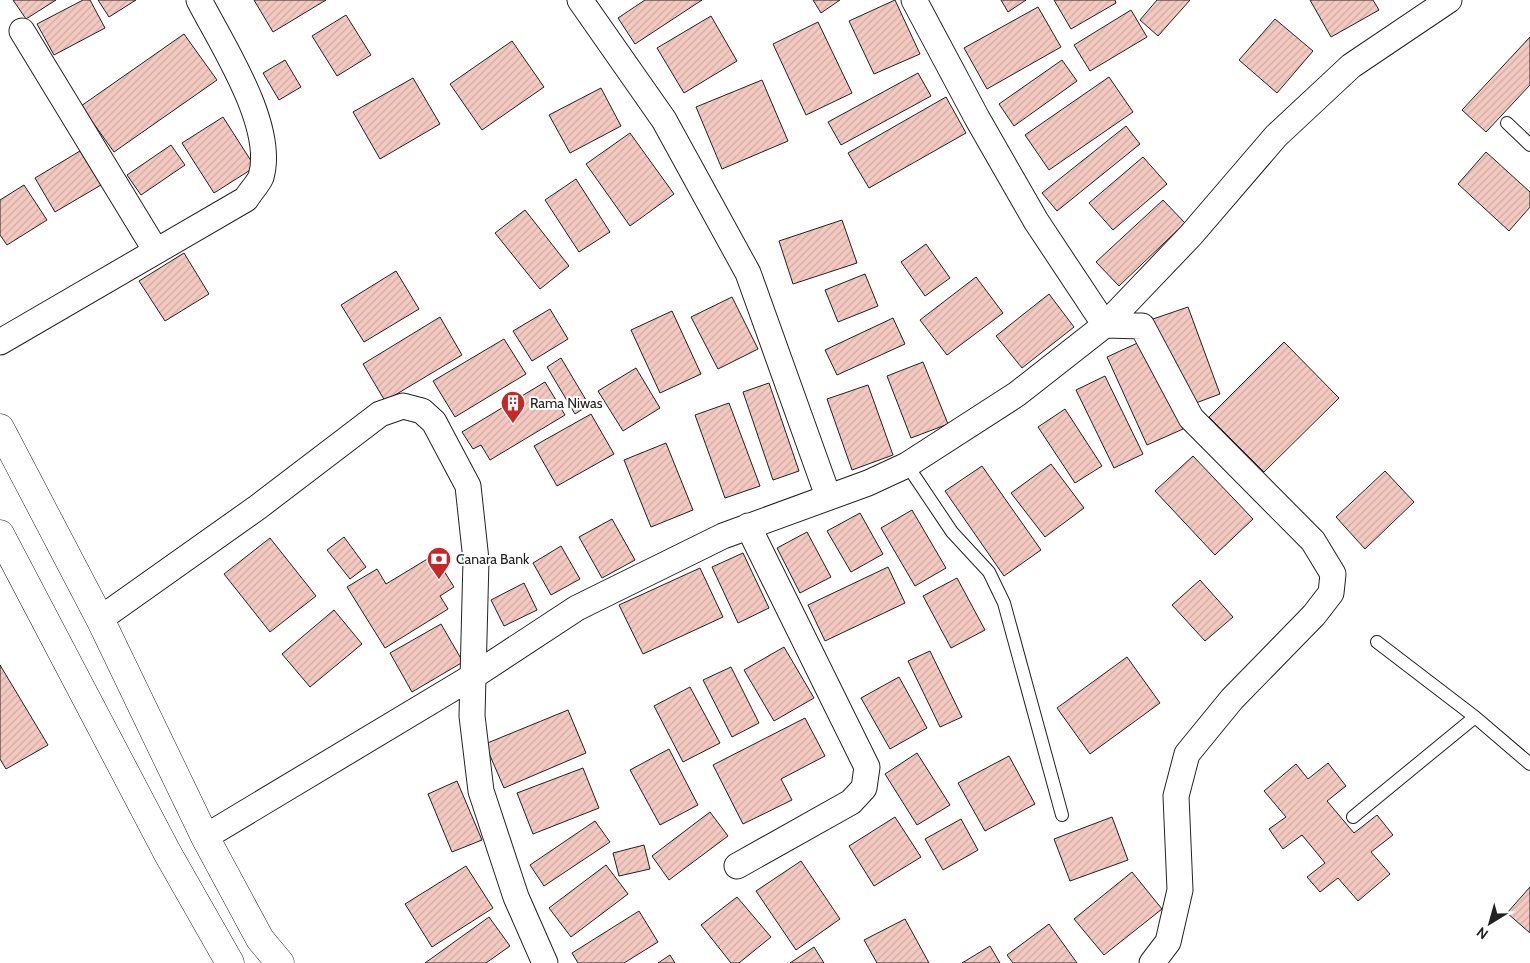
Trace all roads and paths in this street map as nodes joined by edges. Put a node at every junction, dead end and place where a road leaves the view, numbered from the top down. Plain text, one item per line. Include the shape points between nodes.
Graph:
1 (199, 0) edge
2 (580, 0) edge
3 (914, 0) edge
4 (1449, 0) edge
5 (22, 31) dead end
6 (1507, 124) dead end
7 (1530, 145) edge
8 (156, 251) junction
9 (1106, 325) junction
10 (0, 342) edge
11 (0, 428) edge
12 (907, 465) junction
13 (828, 496) junction
14 (748, 526) junction
15 (0, 534) edge
16 (100, 619) junction
17 (1377, 642) dead end
18 (475, 674) junction
19 (1475, 718) junction
20 (1530, 764) edge
21 (1062, 815) dead end
22 (1353, 817) dead end
23 (205, 837) junction
24 (737, 866) dead end
25 (230, 963) edge
26 (280, 963) edge
27 (545, 963) edge
28 (1152, 963) edge

1 - 8 street via 250,96 265,152 260,178 246,199
2 - 13 street via 664,120 748,273
3 - 9 street via 1036,221
4 - 9 street via 1351,66 1276,136
5 - 8 street
6 - 7 lane
8 - 10 street
9 - 12 street via 1017,394
9 - 28 street via 1142,326 1191,418 1313,541 1334,574 1331,593 1314,615 1232,699 1187,754 1176,796 1180,890 1168,942
11 - 16 main road
12 - 13 street via 868,483
12 - 21 lane via 952,532 989,572 1004,603
13 - 14 street
14 - 18 street via 578,608
14 - 24 street via 867,767 864,788 851,802
15 - 25 main road via 168,854
16 - 18 street via 258,507 380,414 403,406 422,411 434,422 468,486 476,560
16 - 23 main road
17 - 19 lane
18 - 23 street
18 - 27 street via 472,716 481,791 516,897
19 - 20 lane
19 - 22 lane
23 - 26 main road via 260,939

